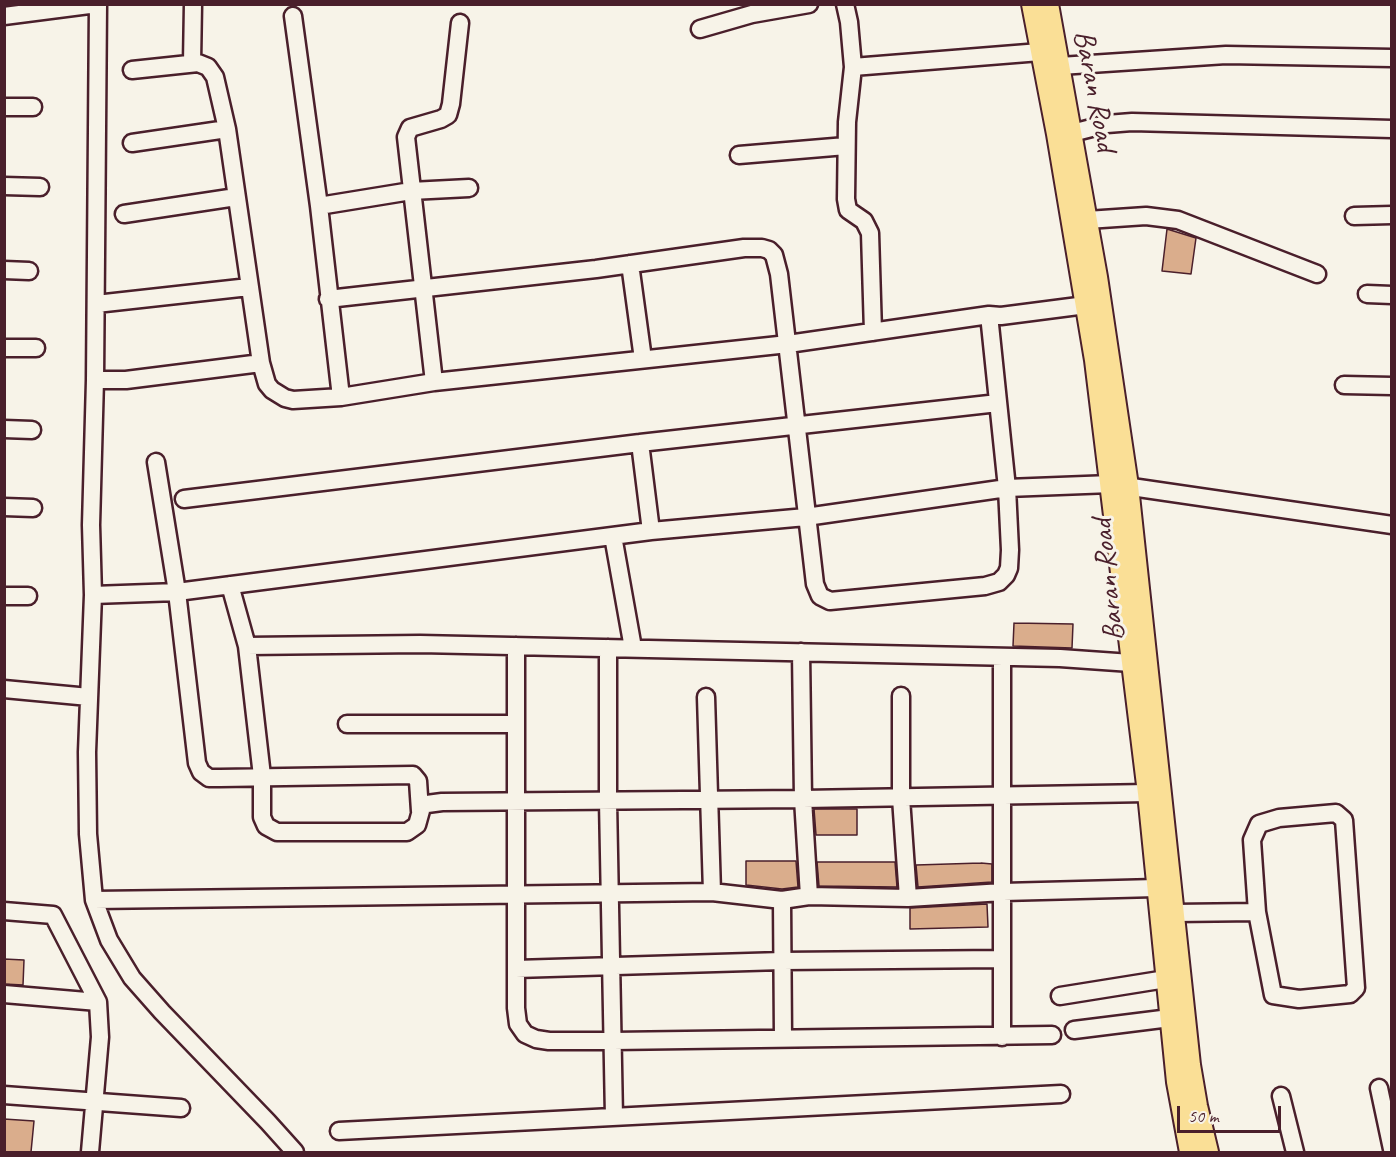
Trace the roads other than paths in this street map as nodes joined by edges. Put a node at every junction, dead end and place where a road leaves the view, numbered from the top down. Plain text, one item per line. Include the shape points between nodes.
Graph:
1 (98, 4) edge
2 (193, 4) edge
3 (809, 4) edge
4 (845, 4) edge
5 (1032, 4) edge
6 (1048, 4) edge
7 (4, 16) edge
8 (293, 16) dead end
9 (460, 24) dead end
10 (700, 29) dead end
11 (1040, 52) junction
12 (1392, 58) edge
13 (192, 63) junction
14 (1060, 66) junction
15 (853, 67) junction
16 (132, 70) dead end
17 (4, 107) edge
18 (33, 107) dead end
19 (226, 129) junction
20 (1392, 129) edge
21 (1072, 133) junction
22 (132, 143) dead end
23 (846, 146) junction
24 (739, 155) dead end
25 (4, 186) edge
26 (40, 187) dead end
27 (469, 188) dead end
28 (411, 190) junction
29 (237, 197) junction
30 (318, 206) junction
31 (124, 214) dead end
32 (1392, 215) edge
33 (1354, 216) dead end
34 (1087, 220) junction
35 (630, 264) junction
36 (4, 270) edge
37 (29, 271) dead end
38 (1317, 274) dead end
39 (249, 287) junction
40 (422, 290) junction
41 (1367, 294) dead end
42 (1392, 295) edge
43 (328, 299) junction
44 (96, 304) junction
45 (1086, 305) junction
46 (989, 315) junction
47 (873, 332) junction
48 (788, 344) junction
49 (4, 348) edge
50 (36, 348) dead end
51 (643, 359) junction
52 (261, 363) junction
53 (95, 380) junction
54 (434, 382) junction
55 (1344, 385) dead end
56 (1392, 386) edge
57 (341, 397) junction
58 (998, 403) junction
59 (797, 426) junction
60 (4, 429) edge
61 (32, 430) dead end
62 (640, 443) junction
63 (156, 462) dead end
64 (1120, 484) junction
65 (1007, 488) junction
66 (184, 500) dead end
67 (4, 507) edge
68 (33, 508) dead end
69 (806, 516) junction
70 (1392, 525) edge
71 (651, 531) junction
72 (613, 537) junction
73 (230, 585) junction
74 (177, 592) junction
75 (93, 595) junction
76 (4, 596) edge
77 (28, 596) dead end
78 (247, 646) junction
79 (516, 646) junction
80 (608, 648) junction
81 (633, 648) junction
82 (801, 652) junction
83 (1002, 657) junction
84 (1131, 663) junction
85 (4, 689) edge
86 (901, 696) dead end
87 (89, 697) junction
88 (706, 697) dead end
89 (347, 724) dead end
90 (515, 724) junction
91 (262, 776) junction
92 (1148, 793) junction
93 (1001, 796) junction
94 (901, 798) junction
95 (803, 799) junction
96 (710, 800) junction
97 (608, 801) junction
98 (516, 802) junction
99 (420, 811) junction
100 (1156, 888) junction
101 (712, 892) junction
102 (1003, 892) junction
103 (609, 893) junction
104 (516, 896) junction
105 (809, 896) junction
106 (908, 898) junction
107 (94, 900) junction
108 (782, 900) junction
109 (4, 911) edge
110 (1257, 912) junction
111 (1174, 913) junction
112 (1001, 959) junction
113 (782, 961) junction
114 (611, 965) junction
115 (516, 969) junction
116 (1167, 979) junction
117 (4, 994) edge
118 (1060, 996) dead end
119 (98, 1002) junction
120 (1170, 1018) junction
121 (1074, 1030) dead end
122 (1052, 1035) dead end
123 (1002, 1037) junction
124 (783, 1038) junction
125 (613, 1041) junction
126 (1379, 1088) dead end
127 (1061, 1094) dead end
128 (4, 1095) edge
129 (1281, 1096) dead end
130 (95, 1101) junction
131 (181, 1108) dead end
132 (614, 1117) junction
133 (339, 1131) dead end
134 (1392, 1149) edge
135 (90, 1152) edge
136 (295, 1152) edge
137 (1190, 1152) edge
138 (1208, 1152) edge
139 (1295, 1152) edge

1 - 7 street
1 - 44 street
2 - 13 street
3 - 10 street
4 - 15 street
5 - 11 main road, Baran Road
6 - 14 main road, Baran Road
8 - 30 street
9 - 28 street via 448,115 407,132
11 - 15 street
11 - 45 main road, Baran Road
12 - 14 street via 1226,55
13 - 16 street
13 - 19 street via 208,66 215,77
14 - 21 main road, Baran Road
15 - 23 street
17 - 18 street
19 - 22 street
19 - 29 street
20 - 21 street via 1132,122
21 - 34 main road, Baran Road
23 - 24 street
23 - 47 street via 846,205 850,213 864,221 870,233
25 - 26 street
27 - 28 street
28 - 30 street
28 - 40 street
29 - 31 street
29 - 39 street
30 - 43 street
32 - 33 street
34 - 38 street via 1146,216 1178,220
34 - 64 main road, Baran Road
35 - 40 street
35 - 48 street via 744,248 769,250 777,263
35 - 51 street
36 - 37 street
39 - 44 street
39 - 52 street
40 - 43 street
40 - 54 street
41 - 42 street
43 - 57 street
44 - 53 street
45 - 46 street
45 - 64 main road, Baran Road
46 - 47 street
46 - 58 street
47 - 48 street
48 - 51 street
48 - 59 street
49 - 50 street
51 - 54 street
52 - 53 street via 126,380
52 - 57 street via 267,384 278,396 293,400
53 - 75 street
54 - 57 street
55 - 56 street
58 - 59 street
58 - 65 street
59 - 62 street
59 - 69 street
60 - 61 street
62 - 66 street
62 - 71 street
63 - 74 street
64 - 65 street
64 - 70 street
64 - 84 main road, Baran Road
64 - 111 main road, Baran Road
65 - 69 street
65 - 69 street via 1009,568 999,582 985,586 826,601 815,584
67 - 68 street
69 - 71 street
71 - 72 street
72 - 73 street
72 - 81 street
73 - 74 street
73 - 78 street
74 - 75 street
74 - 91 street via 201,772 208,778
75 - 87 street
76 - 77 street
78 - 79 street
78 - 91 street
79 - 80 street
79 - 90 street
80 - 81 street
80 - 97 street
81 - 82 street
82 - 83 street
82 - 95 street
83 - 84 street
83 - 93 street
84 - 92 main road, Baran Road
85 - 87 street
86 - 94 street
87 - 107 street via 88,834
88 - 96 street
89 - 90 street
90 - 98 street
91 - 99 street via 413,775 418,781
91 - 99 street via 263,822 277,832 407,832 417,825
92 - 93 street
92 - 100 main road, Baran Road
93 - 94 street
93 - 102 street
94 - 95 street
94 - 106 street
95 - 96 street
95 - 105 street
96 - 97 street
96 - 101 street
97 - 98 street
97 - 103 street
98 - 99 street via 442,802 427,804
98 - 104 street
100 - 102 street
100 - 116 main road, Baran Road
101 - 103 street
101 - 108 street
102 - 106 street
102 - 112 street
103 - 104 street
103 - 114 street
104 - 107 street
104 - 115 street
105 - 106 street
105 - 108 street
107 - 136 street via 109,940 132,978
108 - 113 street
109 - 119 street via 53,915
110 - 110 street via 1252,840 1259,824 1279,818 1336,813 1344,820 1356,988 1350,994 1299,999 1273,996
110 - 111 street
111 - 138 main road, Baran Road via 1190,1065
112 - 113 street
112 - 123 street
113 - 114 street
113 - 124 street
114 - 115 street
114 - 125 street
115 - 125 street via 518,1024 525,1034 549,1041
116 - 118 street
116 - 120 main road, Baran Road
117 - 119 street
119 - 130 street via 100,1037
120 - 121 street
120 - 137 main road, Baran Road
122 - 123 street
123 - 124 street
124 - 125 street
125 - 132 street
126 - 134 street
127 - 132 street
128 - 130 street
129 - 139 street
130 - 131 street
130 - 135 street
132 - 133 street

